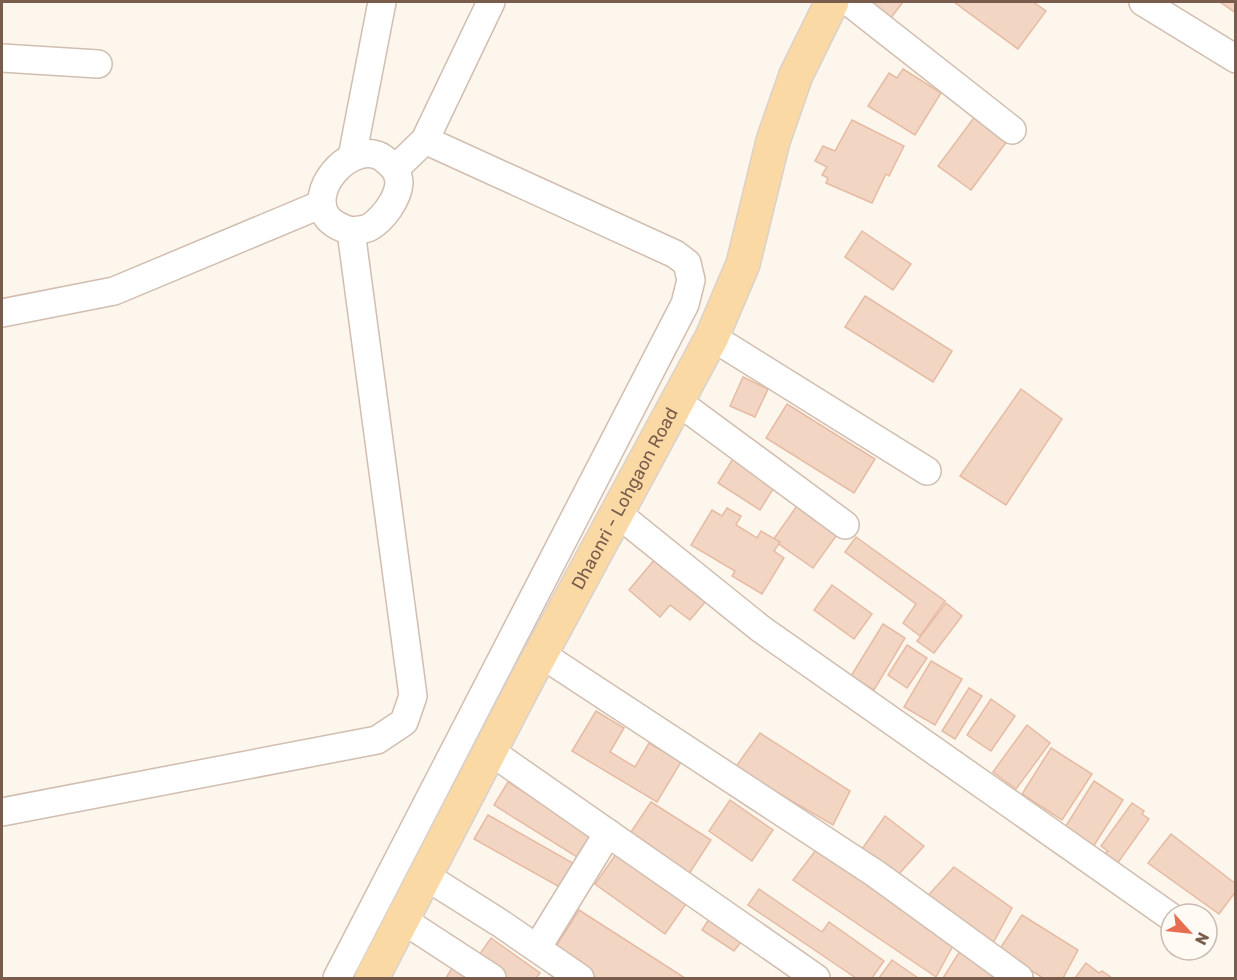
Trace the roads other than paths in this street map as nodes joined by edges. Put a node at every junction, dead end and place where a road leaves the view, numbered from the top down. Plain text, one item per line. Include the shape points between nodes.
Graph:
1 (382, 2) edge
2 (491, 2) edge
3 (832, 2) edge
4 (849, 2) edge
5 (1143, 2) edge
6 (2, 58) edge
7 (1236, 59) edge
8 (98, 64) dead end
9 (1012, 130) dead end
10 (425, 140) junction
11 (352, 157) junction
12 (395, 169) junction
13 (322, 204) junction
14 (351, 231) junction
15 (2, 313) edge
16 (712, 337) junction
17 (677, 401) junction
18 (927, 471) dead end
19 (617, 513) junction
20 (845, 525) dead end
21 (541, 654) junction
22 (490, 751) junction
23 (2, 812) edge
24 (608, 833) junction
25 (424, 875) junction
26 (1159, 908) edge
27 (403, 920) junction
28 (537, 948) junction
29 (337, 978) edge
30 (372, 978) edge
31 (492, 978) edge
32 (580, 978) edge
33 (816, 978) edge
34 (1019, 978) edge

1 - 11 street
2 - 10 street
3 - 16 main road, Dhaonri - Lohgaon Road via 796,75 773,141 743,264
4 - 9 street
5 - 7 street
6 - 8 street
10 - 12 street
10 - 29 street via 675,254 687,263 691,280 685,304
11 - 12 street via 377,154
11 - 13 street via 341,164 326,184
12 - 14 street via 399,181 389,206 369,228
13 - 14 street via 334,224
13 - 15 street via 114,291
14 - 23 street via 413,696 404,722 377,740
16 - 17 main road, Dhaonri - Lohgaon Road
16 - 18 street
17 - 19 main road, Dhaonri - Lohgaon Road
17 - 20 street
19 - 21 main road, Dhaonri - Lohgaon Road
19 - 26 street via 761,628
21 - 22 main road, Dhaonri - Lohgaon Road
21 - 34 street via 876,874
22 - 24 street
22 - 25 main road, Dhaonri - Lohgaon Road
24 - 28 street
24 - 33 street
25 - 27 main road, Dhaonri - Lohgaon Road
25 - 28 street
27 - 30 main road, Dhaonri - Lohgaon Road
27 - 31 street
28 - 32 street

